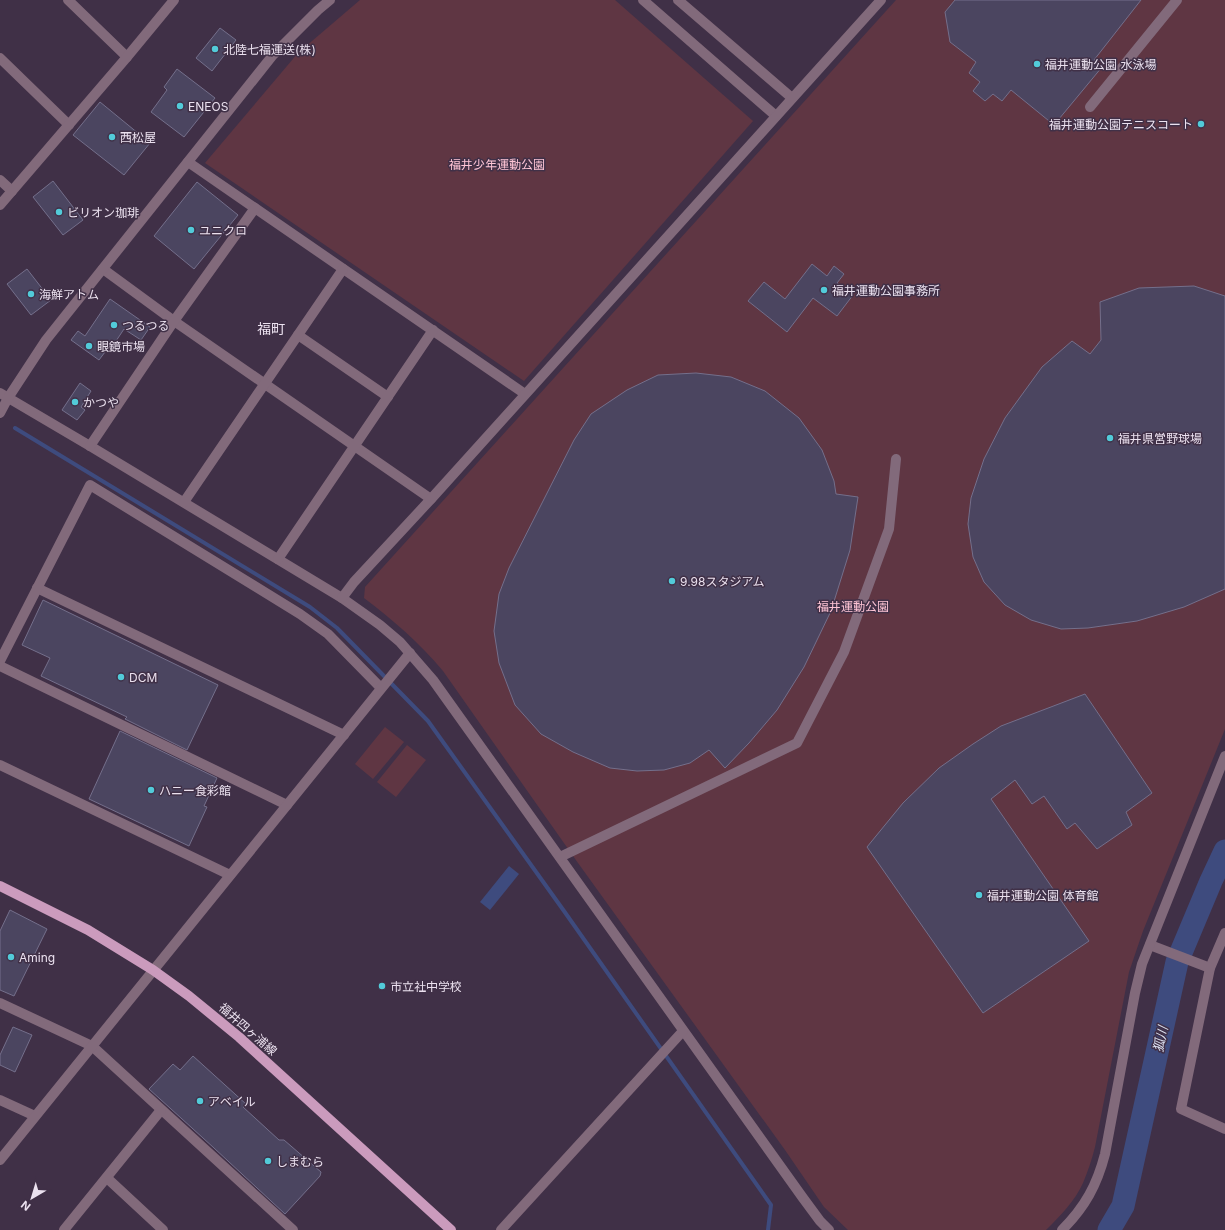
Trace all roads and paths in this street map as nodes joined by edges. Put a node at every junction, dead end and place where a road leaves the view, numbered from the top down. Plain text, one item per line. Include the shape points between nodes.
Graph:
1 (68, 0) edge
2 (174, 0) edge
3 (330, 0) edge
4 (643, 0) edge
5 (678, 0) edge
6 (880, 0) edge
7 (1177, 0) edge
8 (127, 57) junction
9 (0, 58) edge
10 (792, 98) junction
11 (1090, 107) dead end
12 (776, 116) junction
13 (69, 125) junction
14 (188, 162) junction
15 (0, 180) edge
16 (12, 191) junction
17 (0, 205) edge
18 (255, 208) junction
19 (103, 269) junction
20 (344, 269) junction
21 (174, 321) junction
22 (432, 330) junction
23 (298, 335) junction
24 (264, 383) junction
25 (525, 394) junction
26 (4, 396) edge
27 (388, 397) junction
28 (0, 413) edge
29 (355, 445) junction
30 (90, 446) junction
31 (896, 459) dead end
32 (431, 499) junction
33 (184, 502) junction
34 (278, 559) junction
35 (37, 588) junction
36 (342, 598) junction
37 (410, 653) junction
38 (0, 661) edge
39 (0, 666) edge
40 (382, 687) junction
41 (344, 735) junction
42 (1225, 756) edge
43 (0, 765) edge
44 (287, 804) junction
45 (560, 857) junction
46 (230, 875) junction
47 (0, 886) edge
48 (1225, 933) edge
49 (1155, 946) junction
50 (1210, 968) junction
51 (153, 970) junction
52 (0, 1003) edge
53 (683, 1030) junction
54 (92, 1046) junction
55 (0, 1100) edge
56 (161, 1110) junction
57 (35, 1116) junction
58 (1225, 1129) edge
59 (0, 1160) edge
60 (107, 1178) junction
61 (64, 1230) edge
62 (163, 1230) edge
63 (293, 1230) edge
64 (451, 1230) edge
65 (501, 1230) edge
66 (829, 1230) edge
67 (1062, 1230) edge

1 - 8 street
2 - 8 street
3 - 14 street via 273,55
4 - 12 street
5 - 10 street
6 - 10 street
7 - 11 street
8 - 13 street
9 - 13 street
10 - 12 street
12 - 25 street
13 - 16 street
14 - 18 street
14 - 19 street
15 - 16 street
16 - 17 street
18 - 20 street
18 - 21 street
19 - 21 street
19 - 26 street
20 - 22 street
20 - 23 street
21 - 24 street
21 - 30 street
22 - 25 street
22 - 27 street
23 - 24 street
23 - 27 street
24 - 29 street
24 - 33 street
25 - 32 street
26 - 28 street
26 - 30 street
27 - 29 street
29 - 32 street
29 - 34 street
30 - 33 street
31 - 45 street via 888,530 844,652 797,743
32 - 36 street
33 - 34 street
34 - 36 street
35 - 38 street
35 - 40 street via 90,485 306,618 328,634
35 - 41 street
36 - 37 street via 380,625
37 - 40 street
37 - 45 street via 433,680
39 - 44 street
40 - 41 street
41 - 44 street
42 - 49 street
43 - 46 street
44 - 46 street
45 - 53 street
46 - 51 street
47 - 51 main road, 福井四ヶ浦線 via 88,930
48 - 50 street
49 - 50 street
49 - 67 street via 1142,964 1135,993 1100,1174 1083,1206
50 - 58 street via 1181,1109
51 - 54 street
51 - 64 main road, 福井四ヶ浦線 via 218,1019
52 - 54 street
53 - 65 street
53 - 66 street via 803,1198
54 - 56 street
54 - 57 street
55 - 57 street
56 - 60 street
56 - 63 street
57 - 59 street
60 - 61 street
60 - 62 street

